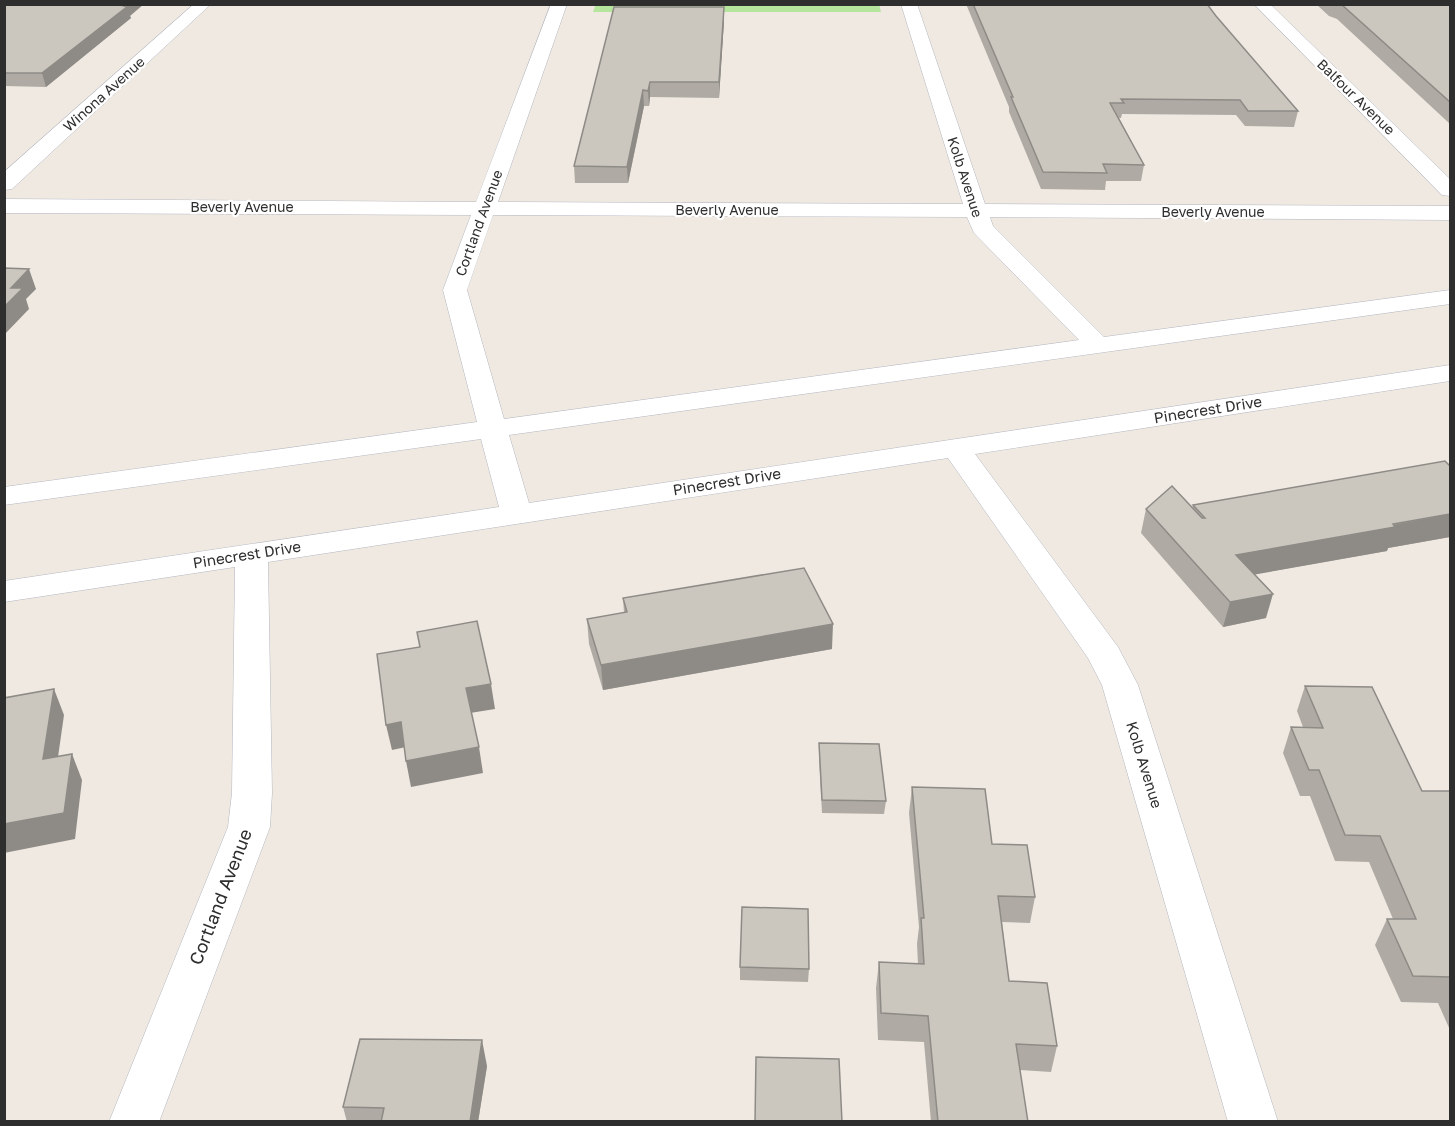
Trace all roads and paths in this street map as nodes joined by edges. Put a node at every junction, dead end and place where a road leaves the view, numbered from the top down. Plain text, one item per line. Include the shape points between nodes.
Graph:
1 (204, 4) edge
2 (559, 4) edge
3 (909, 4) edge
4 (1261, 4) edge
5 (4, 184) edge
6 (1450, 190) edge
7 (4, 206) edge
8 (484, 209) junction
9 (976, 210) junction
10 (1450, 213) edge
11 (1449, 298) edge
12 (1098, 345) junction
13 (1450, 373) edge
14 (492, 428) junction
15 (955, 447) junction
16 (4, 496) edge
17 (516, 514) junction
18 (252, 555) junction
19 (4, 592) edge
20 (134, 1122) edge
21 (1252, 1122) edge

1 - 5 street, Winona Avenue
2 - 8 street, Cortland Avenue
3 - 9 street, Kolb Avenue
4 - 6 street, Balfour Avenue
7 - 8 street, Beverly Avenue
8 - 9 street, Beverly Avenue
8 - 14 street, Cortland Avenue via 455,290
9 - 10 street, Beverly Avenue
9 - 12 street, Kolb Avenue via 982,228
11 - 12 street
12 - 14 street
13 - 15 street, Pinecrest Drive
14 - 16 street
14 - 17 street, Cortland Avenue
15 - 17 street, Pinecrest Drive
15 - 21 street, Kolb Avenue via 1105,655 1120,685
17 - 18 street, Pinecrest Drive
18 - 19 street, Pinecrest Drive
18 - 20 street, Cortland Avenue via 249,827

